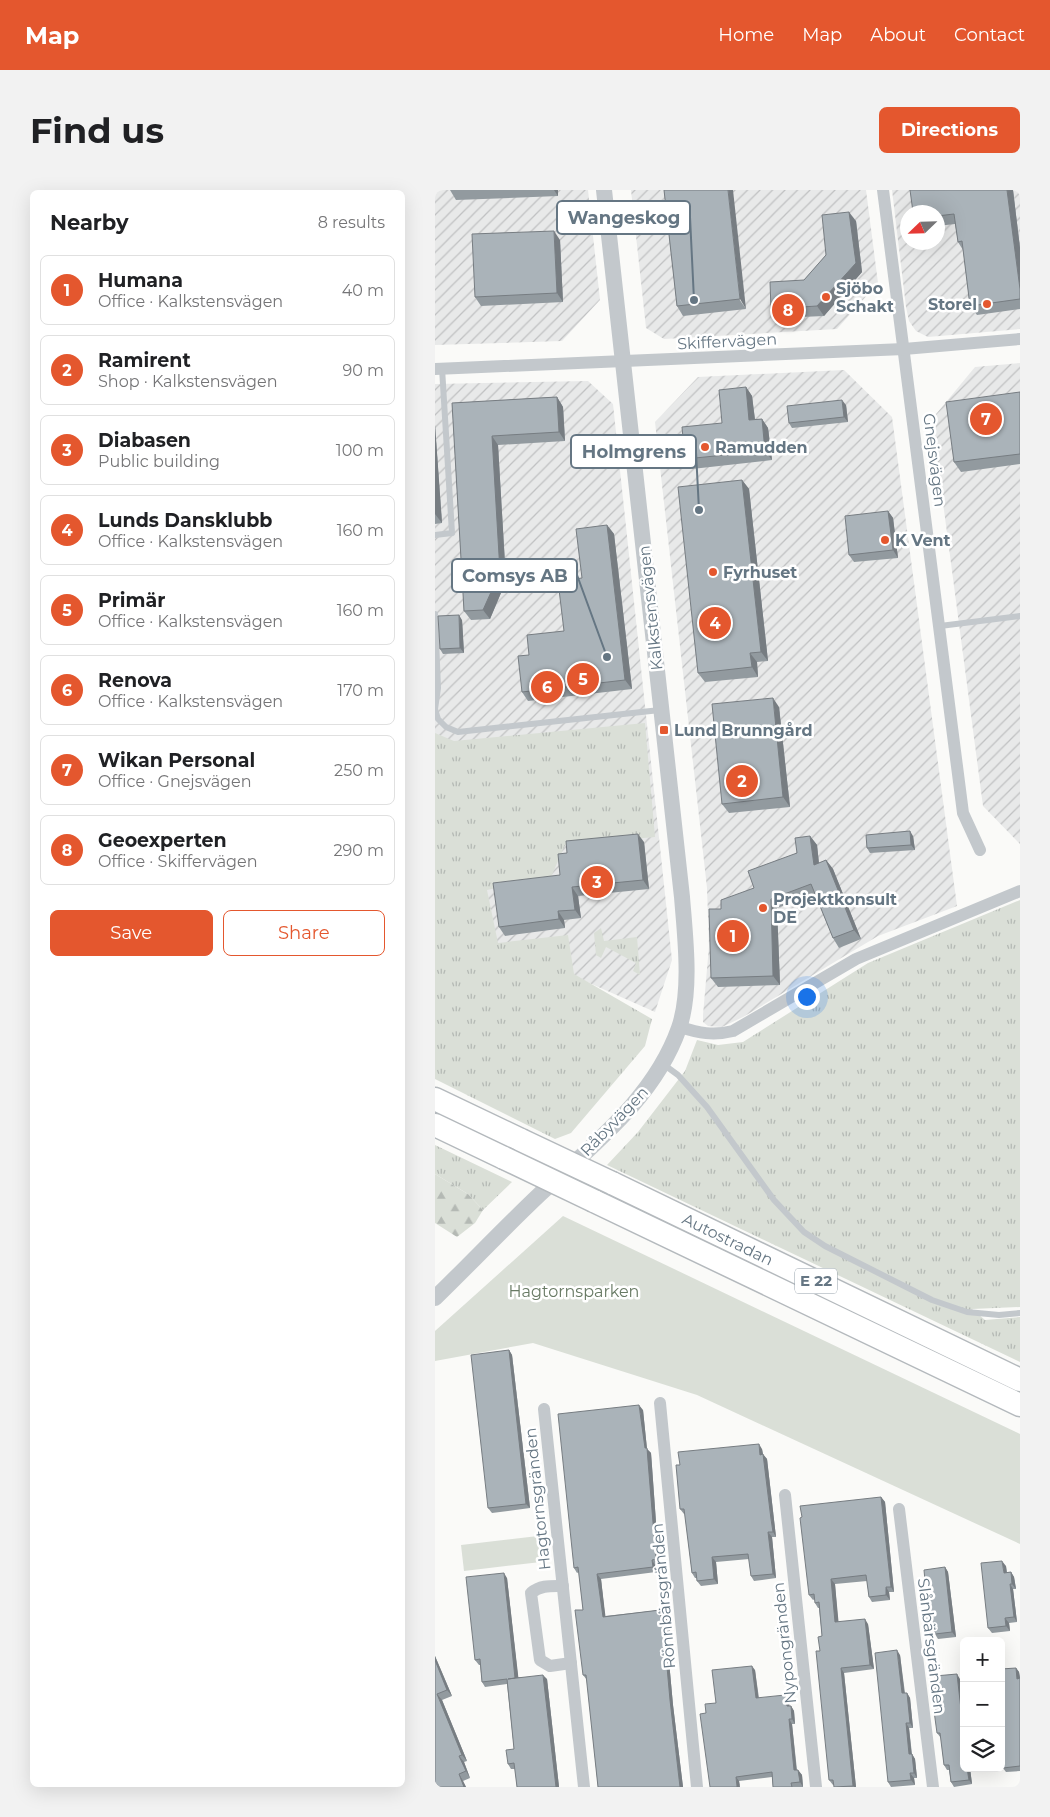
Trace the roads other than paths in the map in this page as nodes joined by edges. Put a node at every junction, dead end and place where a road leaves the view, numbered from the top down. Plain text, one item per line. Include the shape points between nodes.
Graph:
1 (604, 190) edge
2 (883, 190) edge
3 (1020, 339) edge
4 (904, 348) junction
5 (624, 362) junction
6 (439, 369) edge
7 (435, 535) edge
8 (435, 614) edge
9 (1020, 616) edge
10 (435, 623) edge
11 (939, 626) junction
12 (661, 710) junction
13 (980, 850) dead end
14 (1020, 891) edge
15 (679, 1027) junction
16 (662, 1063) junction
17 (435, 1099) edge
18 (435, 1126) edge
19 (435, 1298) edge
20 (1020, 1313) edge
21 (1020, 1380) edge
22 (660, 1403) dead end
23 (1020, 1405) edge
24 (544, 1409) dead end
25 (785, 1495) dead end
26 (899, 1509) dead end
27 (563, 1586) junction
28 (571, 1664) junction
29 (584, 1787) edge
30 (697, 1787) edge
31 (816, 1787) edge
32 (933, 1787) edge

1 - 5 street, Kalkstensvägen
2 - 4 street, Gnejsvägen
3 - 4 street, Skiffervägen
4 - 5 street, Skiffervägen
4 - 11 street, Gnejsvägen
5 - 6 street, Skiffervägen
5 - 12 street, Kalkstensvägen
6 - 7 lane via 452,533
8 - 10 lane
9 - 11 lane
10 - 12 lane via 438,688 435,709 438,719 446,727 458,732
11 - 13 street, Gnejsvägen via 963,813
12 - 15 street, Kalkstensvägen via 686,948
14 - 15 street via 855,959 733,1031 707,1035
15 - 16 street, Råbyvägen
16 - 19 street, Råbyvägen via 649,1087 629,1110
16 - 20 lane via 678,1075 707,1107 774,1200 804,1232 825,1246 933,1300 967,1312
17 - 21 highway, Autostradan / E 22, bridge
18 - 23 highway, Autostradan / E 22, bridge
22 - 30 street, Rönnbärsgränden
24 - 27 street, Hagtornsgränden
25 - 31 street, Nypongränden
26 - 32 street, Slånbärsgränden
27 - 28 street, Hagtornsgränden
27 - 28 street, Hagtornsgränden via 545,1586 531,1593 540,1660 550,1666
28 - 29 street, Hagtornsgränden

